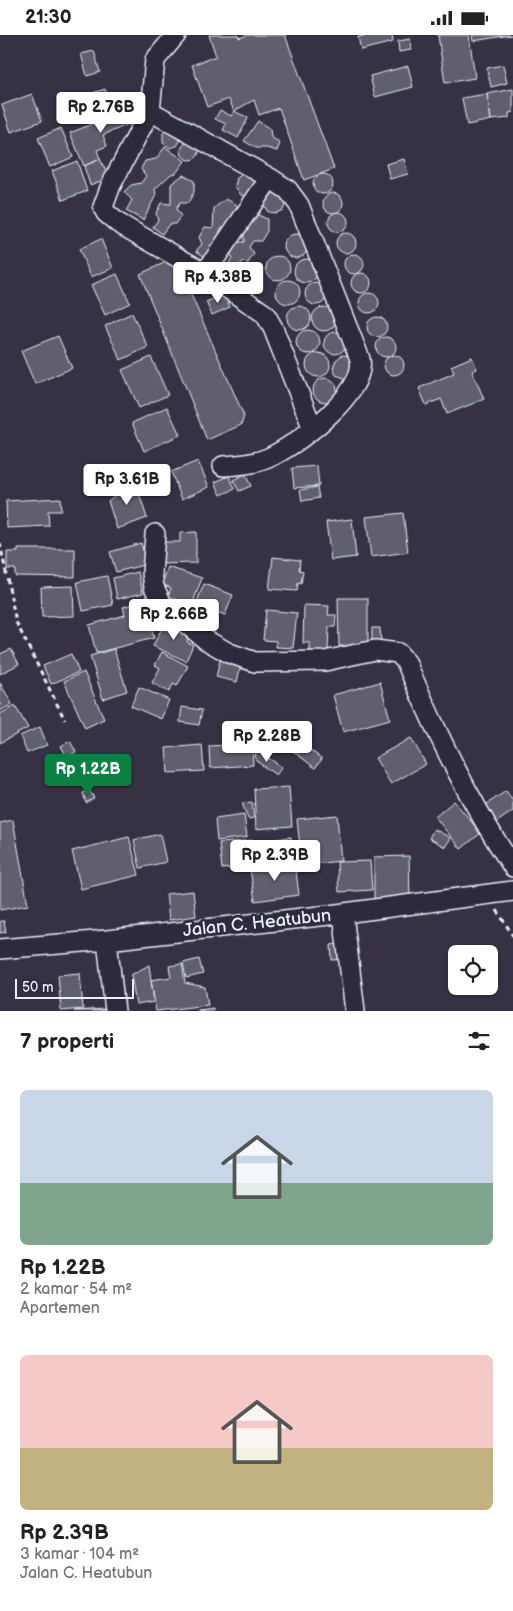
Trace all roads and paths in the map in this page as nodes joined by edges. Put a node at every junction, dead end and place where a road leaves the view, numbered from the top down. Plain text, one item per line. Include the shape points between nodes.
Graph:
1 (176, 35) edge
2 (150, 111) junction
3 (270, 178) junction
4 (205, 273) junction
5 (313, 429) junction
6 (223, 466) dead end
7 (155, 534) dead end
8 (0, 543) edge
9 (65, 720) dead end
10 (513, 867) edge
11 (513, 891) edge
12 (487, 894) junction
13 (343, 914) junction
14 (513, 935) edge
15 (106, 940) junction
16 (0, 949) edge
17 (114, 1011) edge
18 (355, 1011) edge

1 - 2 street via 155,60
2 - 3 street
2 - 4 street via 111,185 104,210 118,223
3 - 4 street
3 - 5 street via 288,190 299,205 362,366 357,381
4 - 5 street via 265,314
5 - 6 street via 268,458
7 - 10 street via 152,573 162,604 206,640 229,653 255,662 325,661 375,650 398,653 406,662 437,734 482,821
8 - 9 path via 16,622
11 - 12 street, Jalan C. Heatubun
12 - 13 street, Jalan C. Heatubun
12 - 14 path
13 - 15 street, Jalan C. Heatubun
13 - 18 street
15 - 16 street, Jalan C. Heatubun
15 - 17 street

